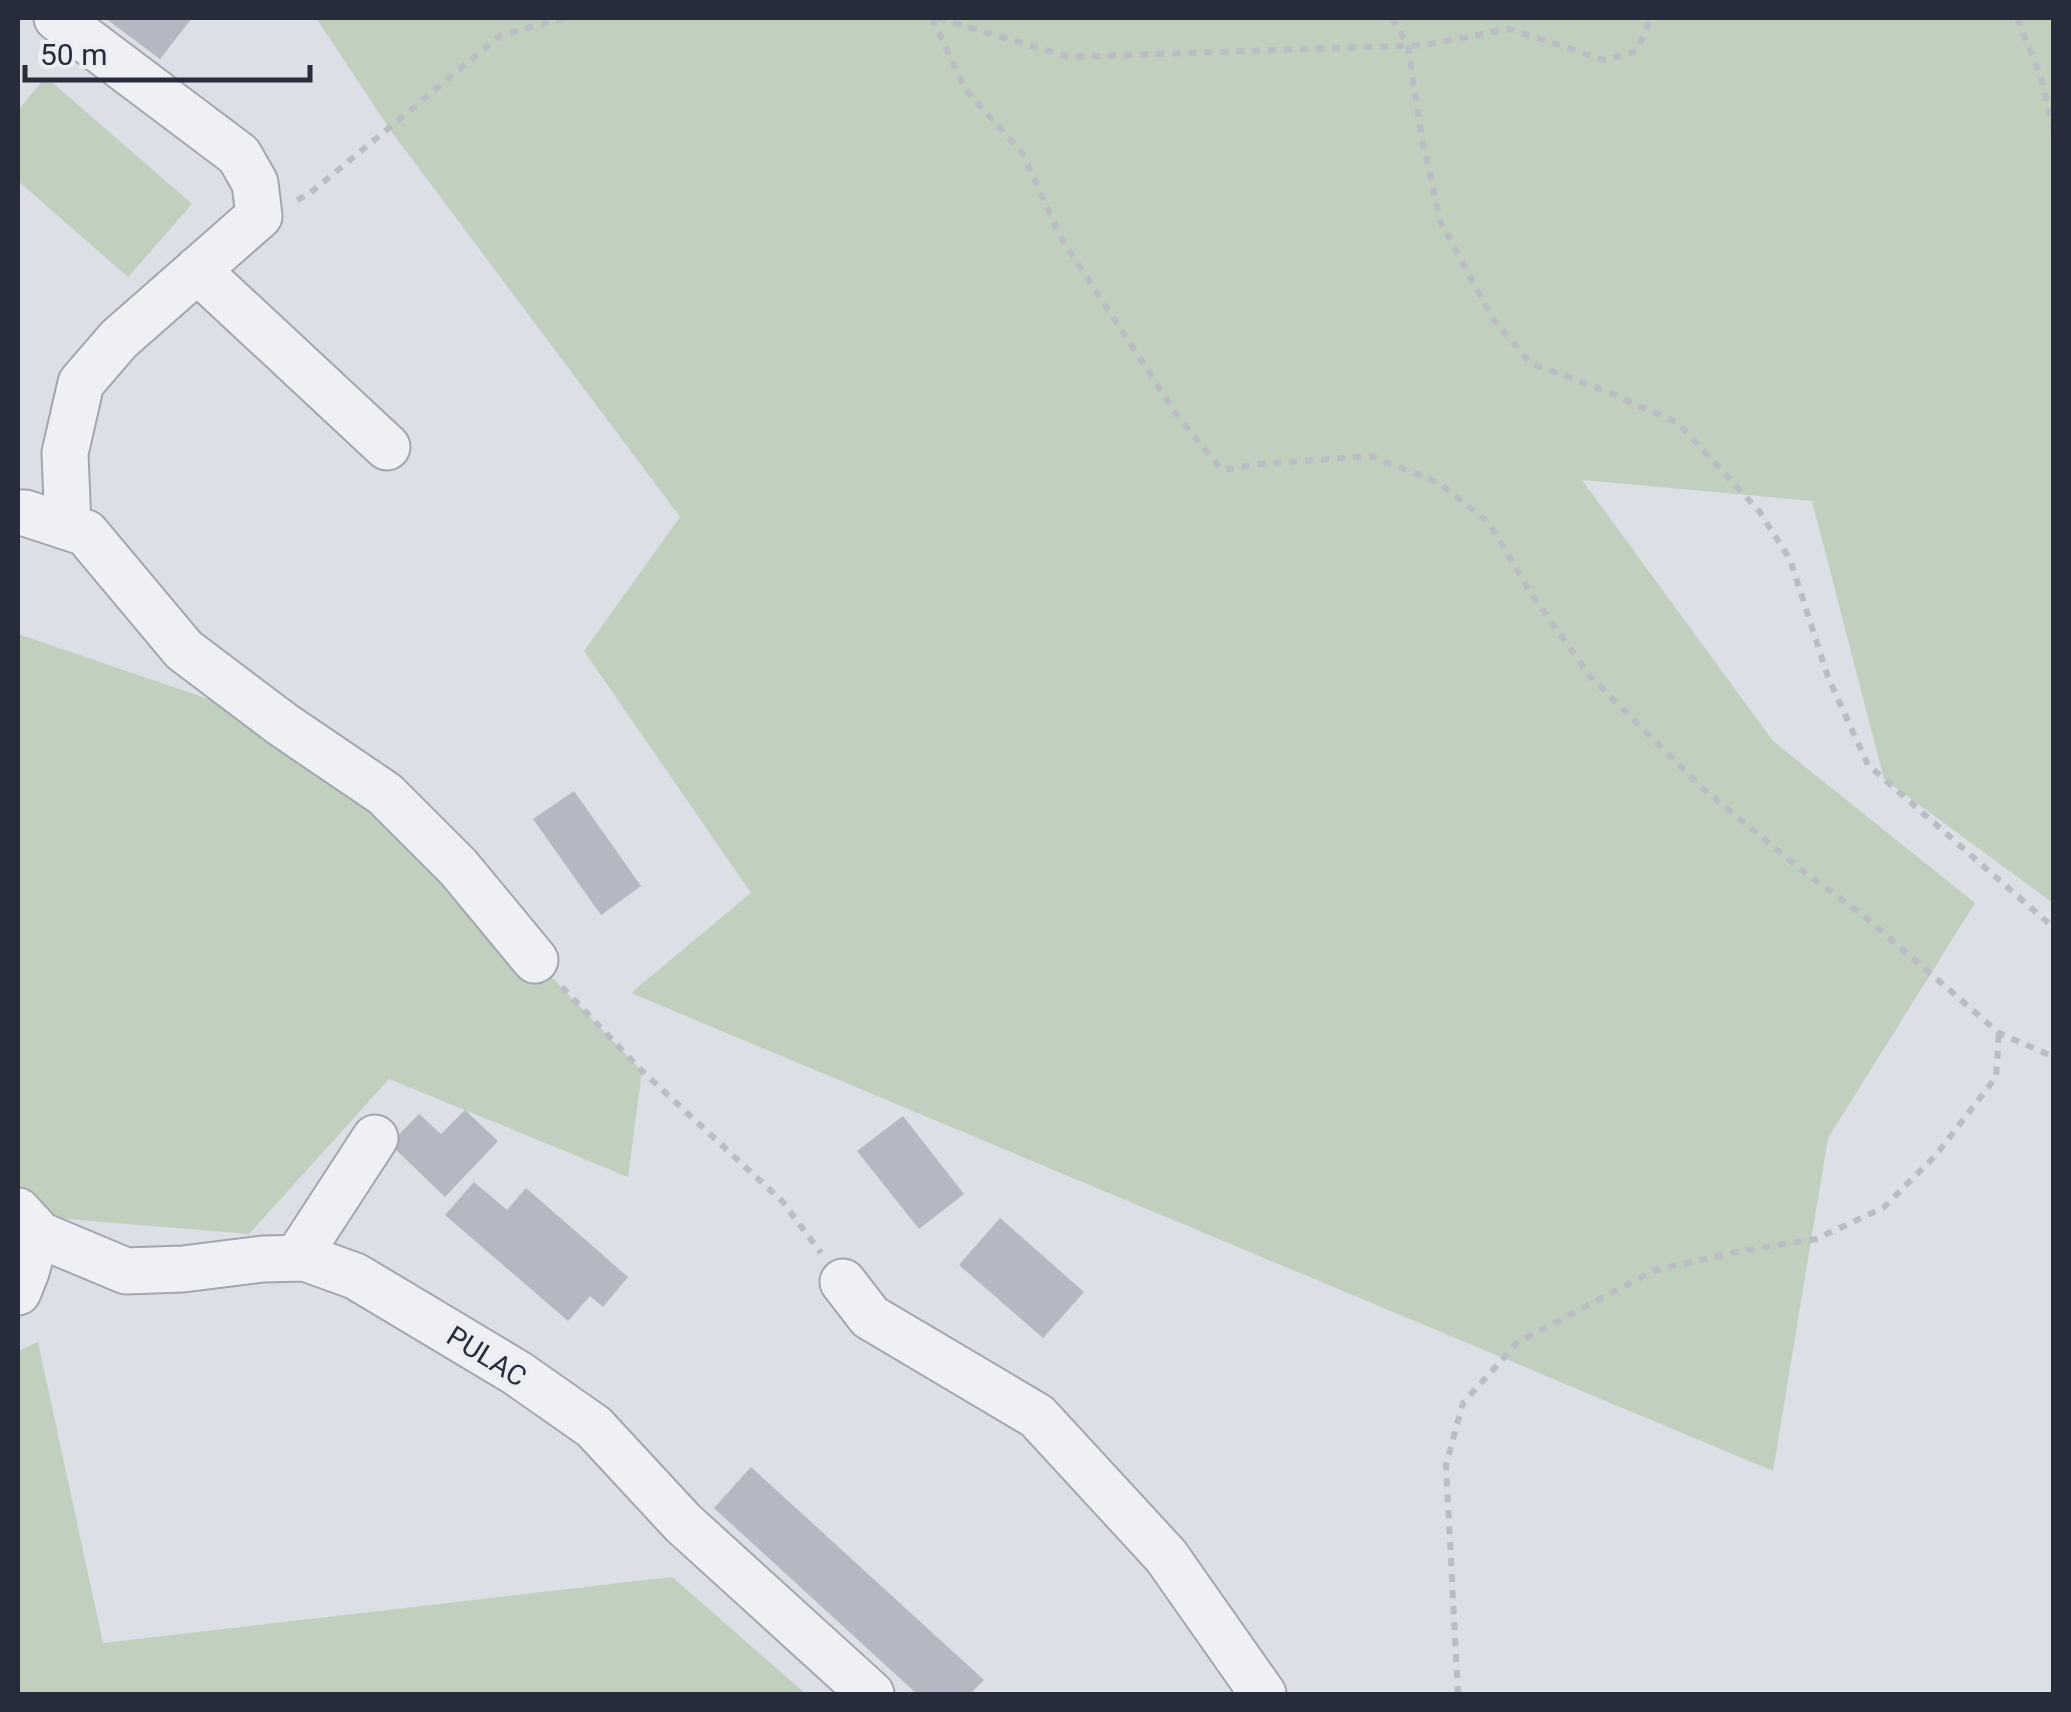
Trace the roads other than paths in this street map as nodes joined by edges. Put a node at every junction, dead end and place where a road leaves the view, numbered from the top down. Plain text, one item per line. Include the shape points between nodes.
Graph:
1 (57, 18) edge
2 (198, 270) junction
3 (387, 447) dead end
4 (18, 512) edge
5 (68, 527) junction
6 (535, 960) road end
7 (375, 1138) dead end
8 (27, 1221) edge
9 (297, 1258) junction
10 (843, 1282) road end
11 (18, 1292) edge
12 (871, 1694) edge
13 (1264, 1694) edge

1 - 2 street via 239,155 255,183 259,216
2 - 3 street
2 - 5 street via 81,383 65,453
4 - 5 street
5 - 6 street via 86,534 184,650 385,794 458,867
7 - 9 street
8 - 9 street, PULAC via 40,1236 126,1271
8 - 11 street
9 - 12 street, PULAC via 355,1276 594,1427 683,1523
10 - 13 street via 870,1318 1037,1416 1166,1556

